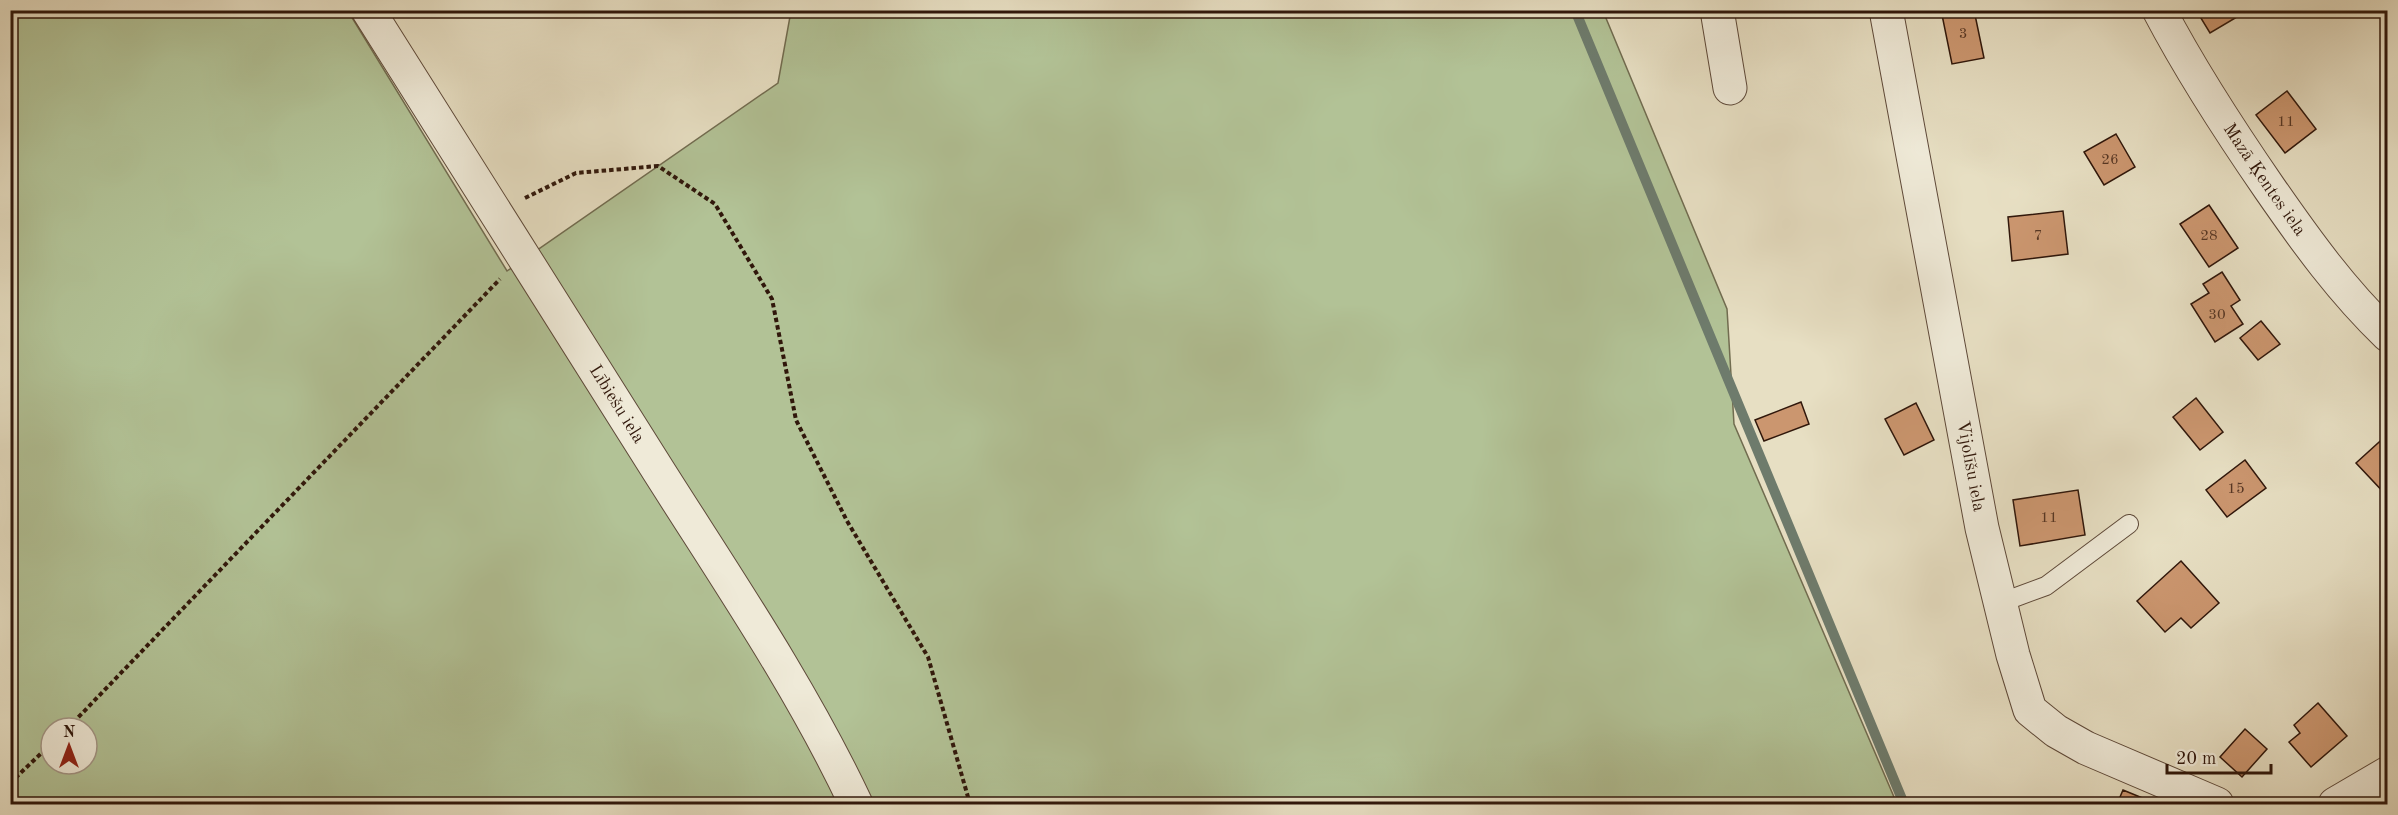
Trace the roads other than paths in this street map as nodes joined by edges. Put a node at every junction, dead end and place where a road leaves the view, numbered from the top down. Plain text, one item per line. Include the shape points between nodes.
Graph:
1 (368, 10) edge
2 (1717, 10) edge
3 (1886, 10) edge
4 (2159, 10) edge
5 (1731, 88) dead end
6 (2388, 334) edge
7 (2129, 524) dead end
8 (2000, 603) junction
9 (2388, 773) edge
10 (856, 804) edge
11 (2217, 804) edge
12 (2335, 804) edge

1 - 10 street, Lībiešu iela via 773,653 836,761
2 - 5 street
3 - 8 street, Vijolīšu iela via 1968,456
4 - 6 street, Mazā Ķentes iela via 2215,109 2286,212 2326,268
7 - 8 lane via 2046,586
8 - 11 street, Vijolīšu iela via 2030,710 2086,748
9 - 12 street

